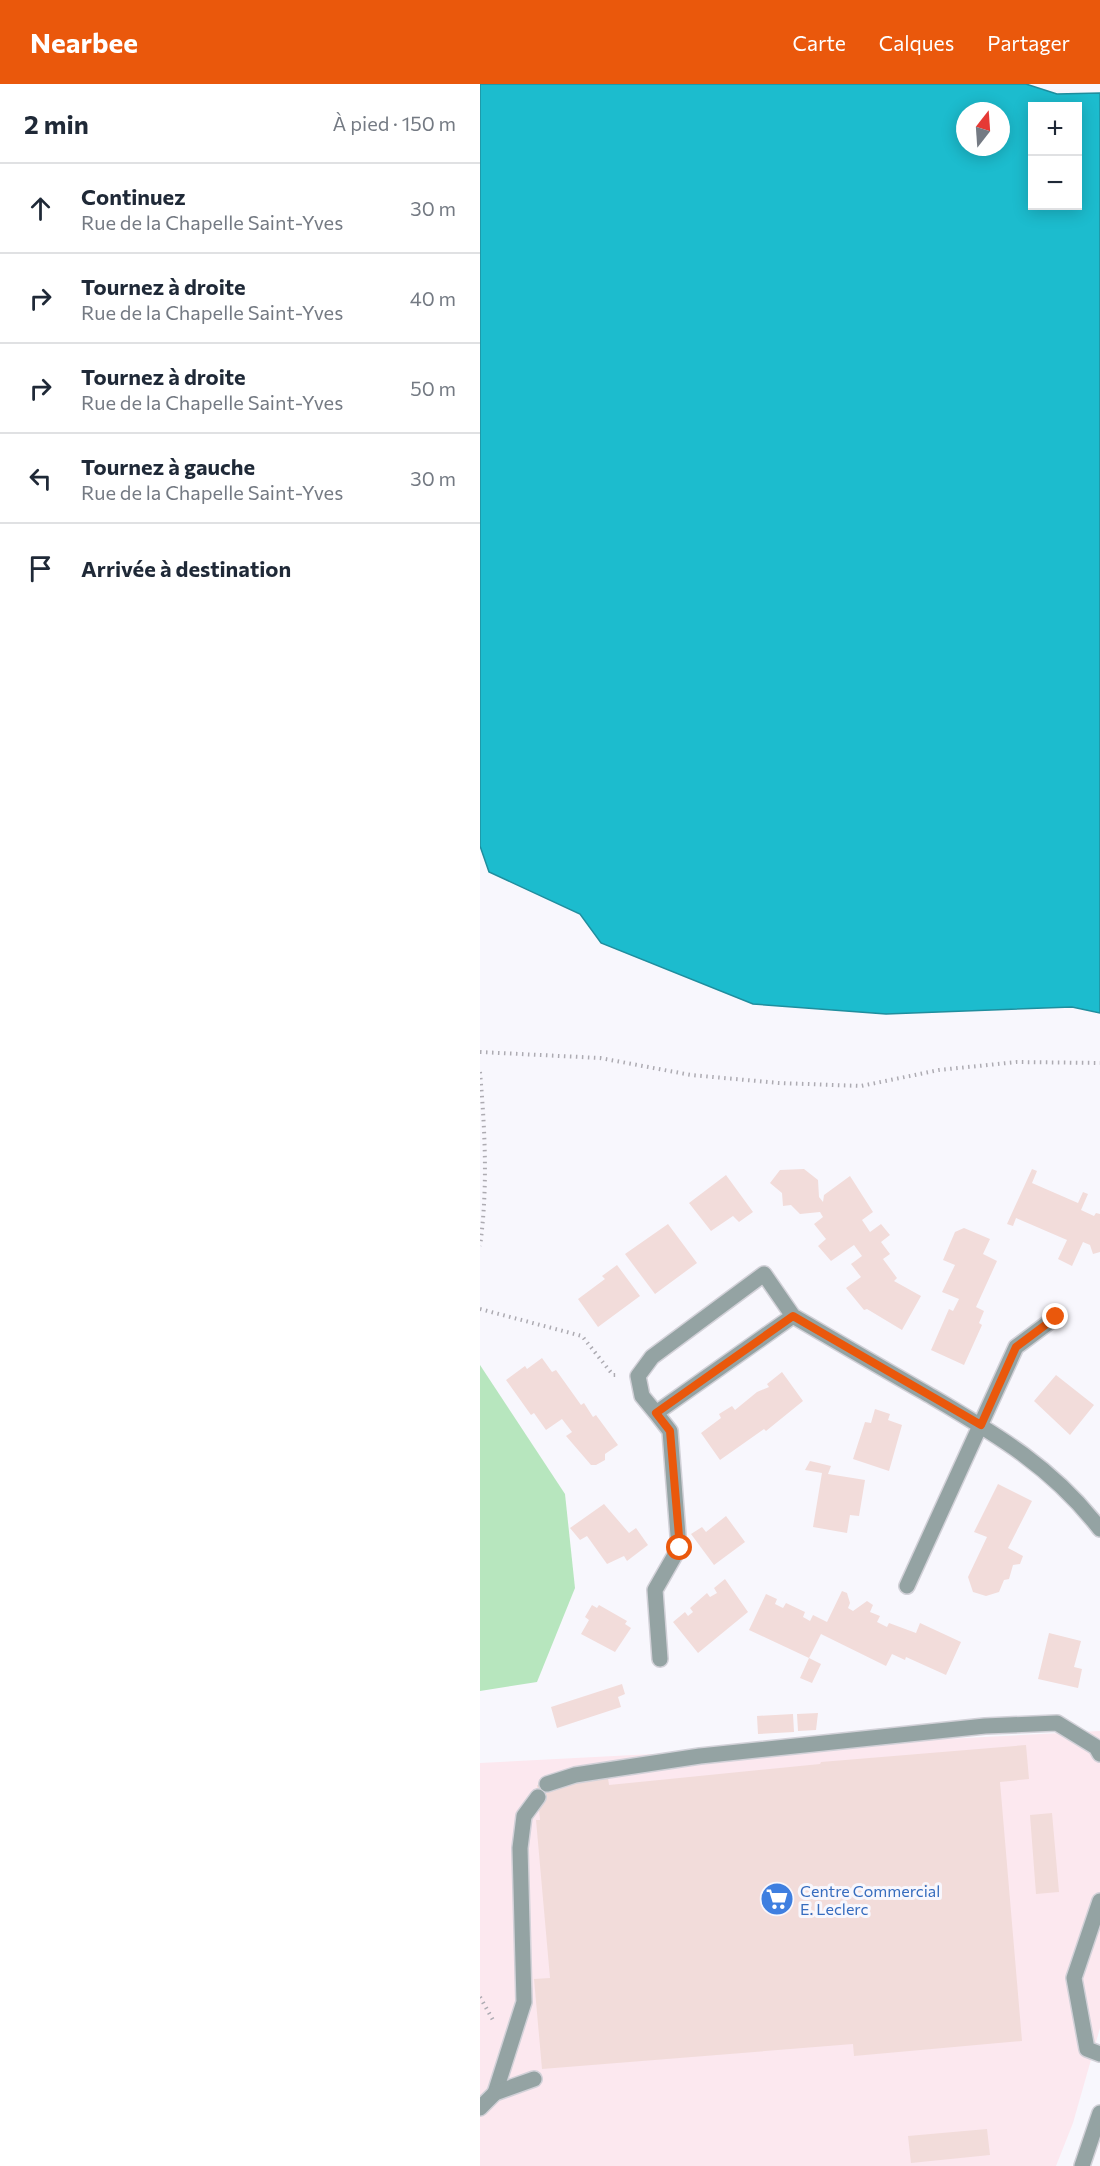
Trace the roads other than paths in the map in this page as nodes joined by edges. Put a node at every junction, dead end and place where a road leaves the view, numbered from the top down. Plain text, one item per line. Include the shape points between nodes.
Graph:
1 (793, 1316) junction
2 (1056, 1317) dead end
3 (656, 1413) junction
4 (981, 1425) junction
5 (1100, 1529) edge
6 (907, 1586) dead end
7 (660, 1659) dead end
8 (1100, 1754) edge
9 (1100, 1900) edge
10 (1100, 2054) edge
11 (534, 2079) dead end
12 (495, 2093) junction
13 (480, 2108) edge
14 (1100, 2113) edge
15 (1082, 2166) edge

1 - 3 street
1 - 3 street via 764,1274 652,1357 638,1376 642,1396
1 - 4 street
2 - 4 street via 1016,1347
3 - 7 street via 670,1431 680,1548 654,1590
4 - 5 street via 1036,1461
4 - 6 street
8 - 12 street via 1096,1747 1057,1723 986,1726 700,1756 575,1775 543,1790 524,1816 520,1848 524,2002
9 - 10 street via 1074,1978 1087,2049
11 - 12 street
12 - 13 street
14 - 15 street

